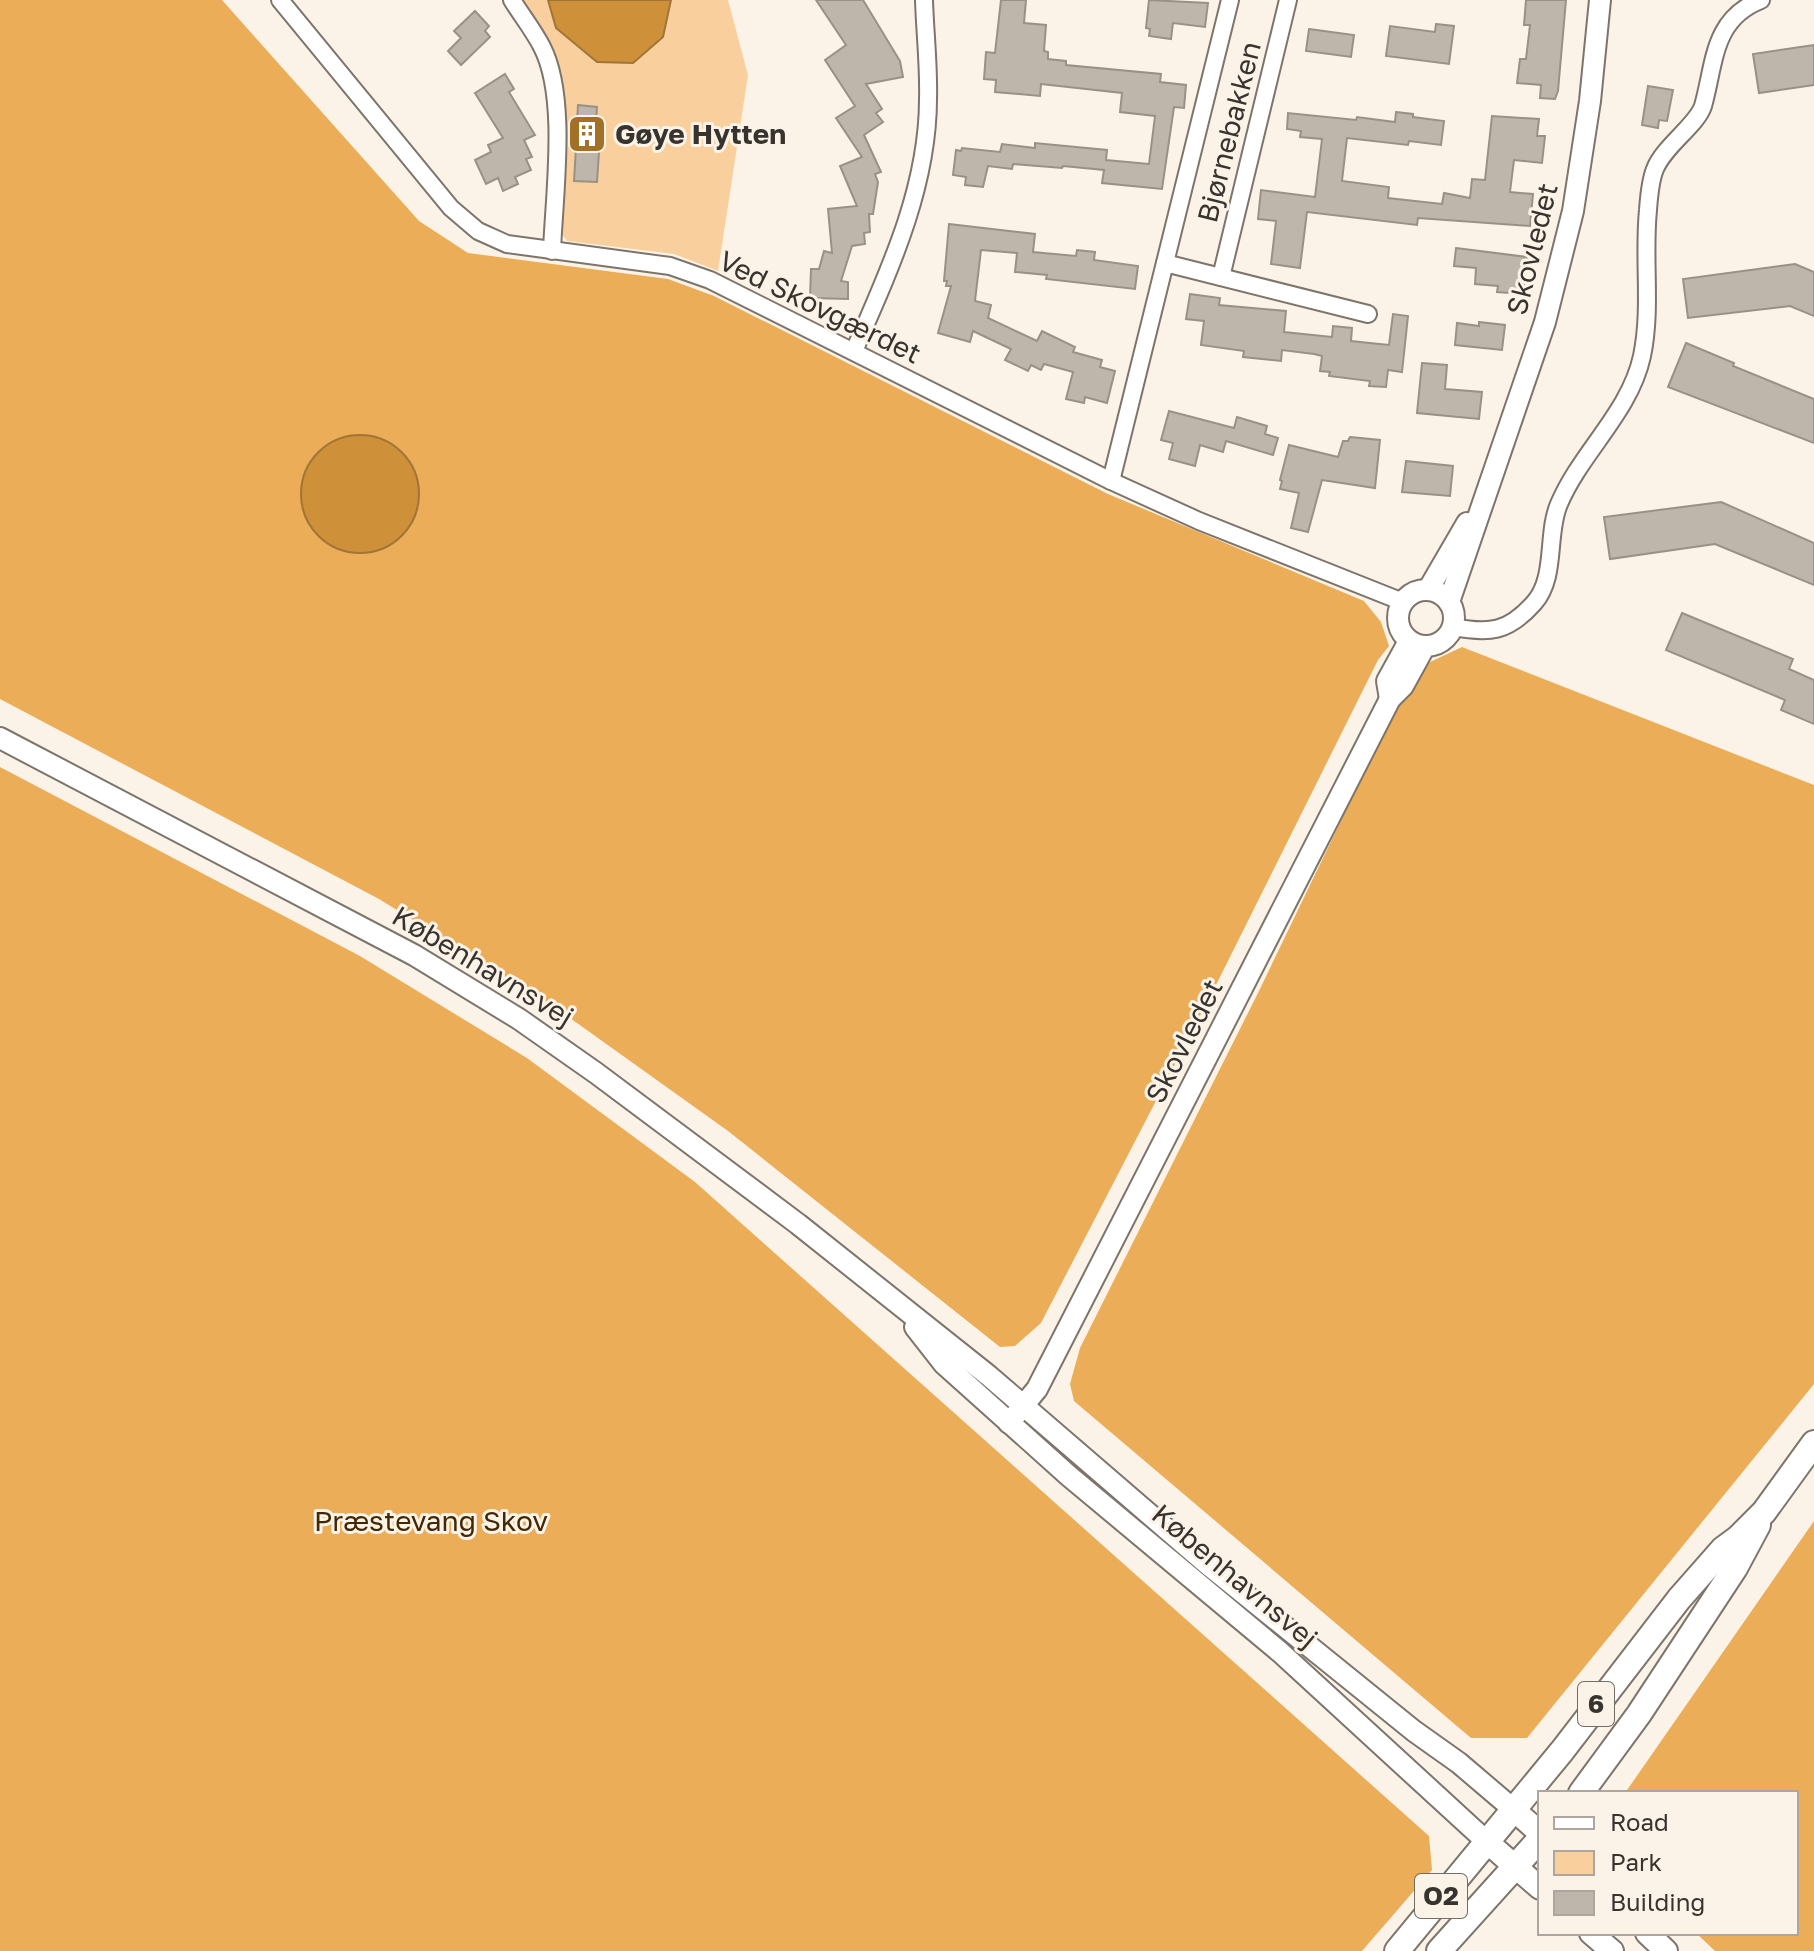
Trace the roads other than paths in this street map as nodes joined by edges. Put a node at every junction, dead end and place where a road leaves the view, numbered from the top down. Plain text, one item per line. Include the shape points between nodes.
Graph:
1 (280, 0) edge
2 (512, 0) edge
3 (924, 0) edge
4 (1230, 0) edge
5 (1288, 0) edge
6 (1600, 0) edge
7 (1761, 0) edge
8 (552, 251) junction
9 (1165, 263) junction
10 (1221, 277) junction
11 (1368, 314) dead end
12 (854, 351) junction
13 (1111, 481) junction
14 (1482, 504) junction
15 (1428, 590) junction
16 (1403, 602) junction
17 (1449, 602) junction
18 (1453, 627) junction
19 (1417, 644) junction
20 (0, 738) edge
21 (898, 1305) junction
22 (1024, 1406) junction
23 (1009, 1423) junction
24 (1814, 1443) edge
25 (1764, 1512) junction
26 (1582, 1791) edge
27 (1513, 1809) junction
28 (1538, 1831) edge
29 (1486, 1841) junction
30 (1538, 1841) edge
31 (1516, 1867) junction
32 (1538, 1886) edge
33 (1593, 1935) edge
34 (1649, 1935) edge
35 (1397, 1951) edge
36 (1439, 1951) edge
37 (1612, 1951) edge
38 (1666, 1951) edge

1 - 8 street, Ved Skovgærdet via 451,208 478,231 507,244
2 - 8 street via 543,49 552,79 557,126
3 - 12 street via 928,101 920,169 902,242
4 - 9 street, Bjørnebakken
5 - 10 street, Bjørnebakken
6 - 14 street, Skovledet via 1573,211 1545,322
7 - 18 street via 1726,26 1714,53 1702,110 1655,168 1644,246 1647,325 1641,360 1623,402 1559,504 1548,574 1537,600 1500,630
8 - 12 street, Ved Skovgærdet via 670,266 710,280
9 - 10 street
9 - 13 street, Bjørnebakken
10 - 11 street
12 - 13 street, Ved Skovgærdet
13 - 16 street, Ved Skovgærdet
14 - 15 street, Skovledet
14 - 17 street, Skovledet
15 - 16 street
15 - 17 street
16 - 19 street via 1398,622
17 - 18 street
18 - 19 street via 1444,641
19 - 22 street, Skovledet via 1403,686 1390,699
20 - 21 street, Københavnsvej via 414,955 519,1019 786,1215
21 - 22 street, Københavnsvej
21 - 23 street, Københavnsvej via 944,1364
22 - 23 street, Skovledet
22 - 27 street, Københavnsvej via 1206,1563
23 - 29 street, Københavnsvej via 1280,1652
24 - 25 main road, 6
25 - 26 main road, 6 via 1743,1557
25 - 27 main road, 6 via 1679,1599
27 - 28 main road, Københavnsvej
27 - 29 main road, O2
29 - 31 main road, Københavnsvej
29 - 35 main road, O2
30 - 31 main road
31 - 32 main road, Københavnsvej
31 - 36 main road
33 - 37 main road
34 - 38 main road

